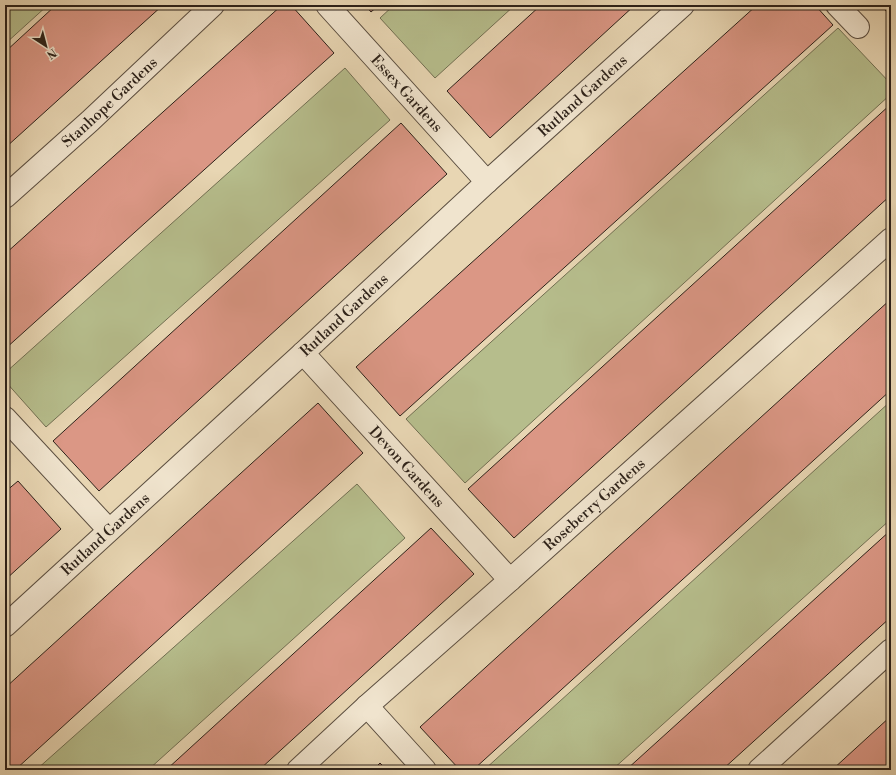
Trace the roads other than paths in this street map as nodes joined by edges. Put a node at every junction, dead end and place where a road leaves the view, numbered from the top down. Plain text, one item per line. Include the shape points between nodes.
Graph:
1 (213, 5) edge
2 (327, 5) edge
3 (683, 5) edge
4 (837, 5) edge
5 (858, 27) dead end
6 (487, 182) junction
7 (5, 197) edge
8 (891, 239) edge
9 (303, 353) junction
10 (5, 418) edge
11 (109, 530) junction
12 (510, 580) junction
13 (5, 626) edge
14 (891, 650) edge
15 (368, 706) junction
16 (298, 770) edge
17 (425, 770) edge
18 (759, 770) edge

1 - 7 street, Stanhope Gardens
2 - 6 street, Essex Gardens
3 - 6 street, Rutland Gardens
4 - 5 street
6 - 9 street, Rutland Gardens
8 - 12 street, Roseberry Gardens
9 - 11 street, Rutland Gardens
9 - 12 street, Devon Gardens
10 - 11 street
11 - 13 street, Rutland Gardens
12 - 15 street, Roseberry Gardens
14 - 18 street
15 - 16 street, Roseberry Gardens
15 - 17 street

